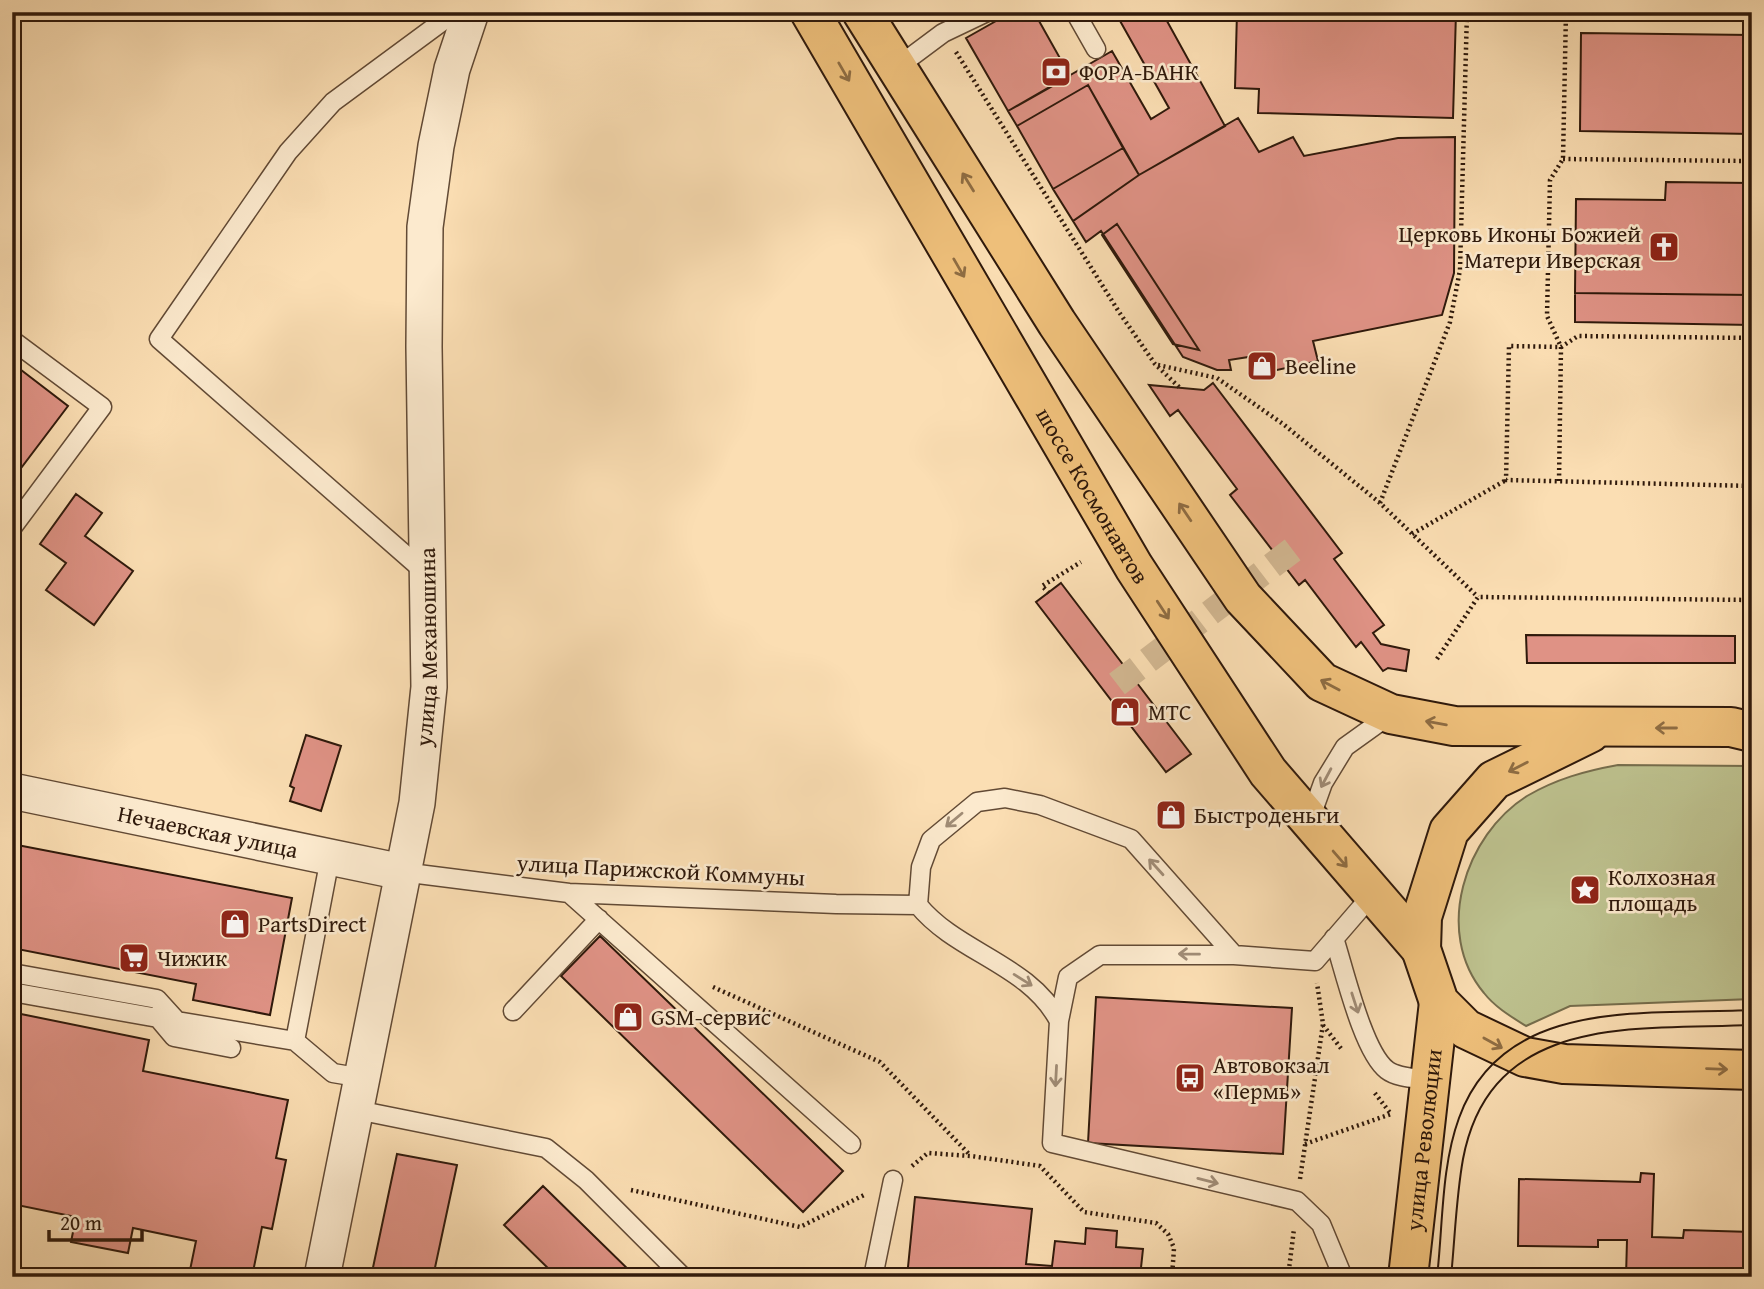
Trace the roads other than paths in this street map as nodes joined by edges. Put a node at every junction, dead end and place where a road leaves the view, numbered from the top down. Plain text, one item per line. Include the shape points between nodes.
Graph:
1 (455, 12) edge
2 (471, 12) edge
3 (810, 12) edge
4 (862, 12) edge
5 (987, 12) edge
6 (1075, 12) edge
7 (1096, 49) dead end
8 (896, 68) junction
9 (12, 340) edge
10 (12, 528) edge
11 (427, 573) junction
12 (1391, 715) junction
13 (1602, 728) junction
14 (1745, 728) edge
15 (12, 791) edge
16 (1309, 822) junction
17 (330, 858) junction
18 (402, 872) junction
19 (569, 893) junction
20 (1372, 895) junction
21 (918, 905) junction
22 (599, 919) junction
23 (1334, 938) junction
24 (1421, 949) junction
25 (1234, 955) junction
26 (12, 974) edge
27 (12, 992) edge
28 (1439, 1002) junction
29 (513, 1012) dead end
30 (1059, 1021) junction
31 (295, 1041) junction
32 (231, 1048) dead end
33 (1752, 1070) edge
34 (1429, 1080) junction
35 (360, 1094) junction
36 (851, 1144) dead end
37 (893, 1180) road end
38 (322, 1277) edge
39 (683, 1277) edge
40 (873, 1277) edge
41 (1343, 1277) edge
42 (1408, 1277) edge

1 - 11 lane via 333,102 288,152 159,340
2 - 11 street, улица Механошина via 449,82 425,227
3 -> 16 main road, шоссе Космонавтов via 1134,567 1268,772
4 - 8 main road
5 - 8 lane via 943,33
6 - 7 lane
12 -> 8 main road via 1322,682 1243,598 1057,323
9 - 10 lane via 102,407
11 - 18 street, улица Механошина via 429,687 417,803
13 -> 12 main road via 1454,726
12 -> 16 lane via 1345,747 1323,783
14 -> 13 main road
13 -> 24 main road via 1494,779 1449,831 1427,893
15 - 17 street, Нечаевская улица
16 -> 20 main road, шоссе Космонавтов
17 - 18 street, Нечаевская улица
17 - 31 lane
18 - 19 lane, улица Парижской Коммуны
18 - 35 street, улица Механошина
19 - 21 lane, улица Парижской Коммуны
19 - 22 lane
20 - 23 lane
20 - 24 main road, шоссе Космонавтов
25 -> 21 lane via 1131,839 1040,805 1005,798 977,802 931,840 921,867
21 -> 30 lane via 932,923 1035,988
22 - 29 lane
22 - 36 lane
23 - 25 lane via 1315,961
23 -> 34 lane via 1366,1038 1384,1068
24 - 28 main road
25 -> 30 lane via 1100,955 1068,977
26 - 31 lane via 157,999 177,1021
27 - 32 lane via 158,1018 174,1037
28 -> 33 main road via 1466,1029 1525,1057 1564,1064
28 - 34 main road, улица Революции
30 -> 41 lane via 1052,1143 1297,1201 1321,1224
31 - 35 lane
34 - 42 main road, улица Революции
35 - 38 street, улица Механошина
35 - 39 lane via 546,1148 586,1180
37 - 40 lane

